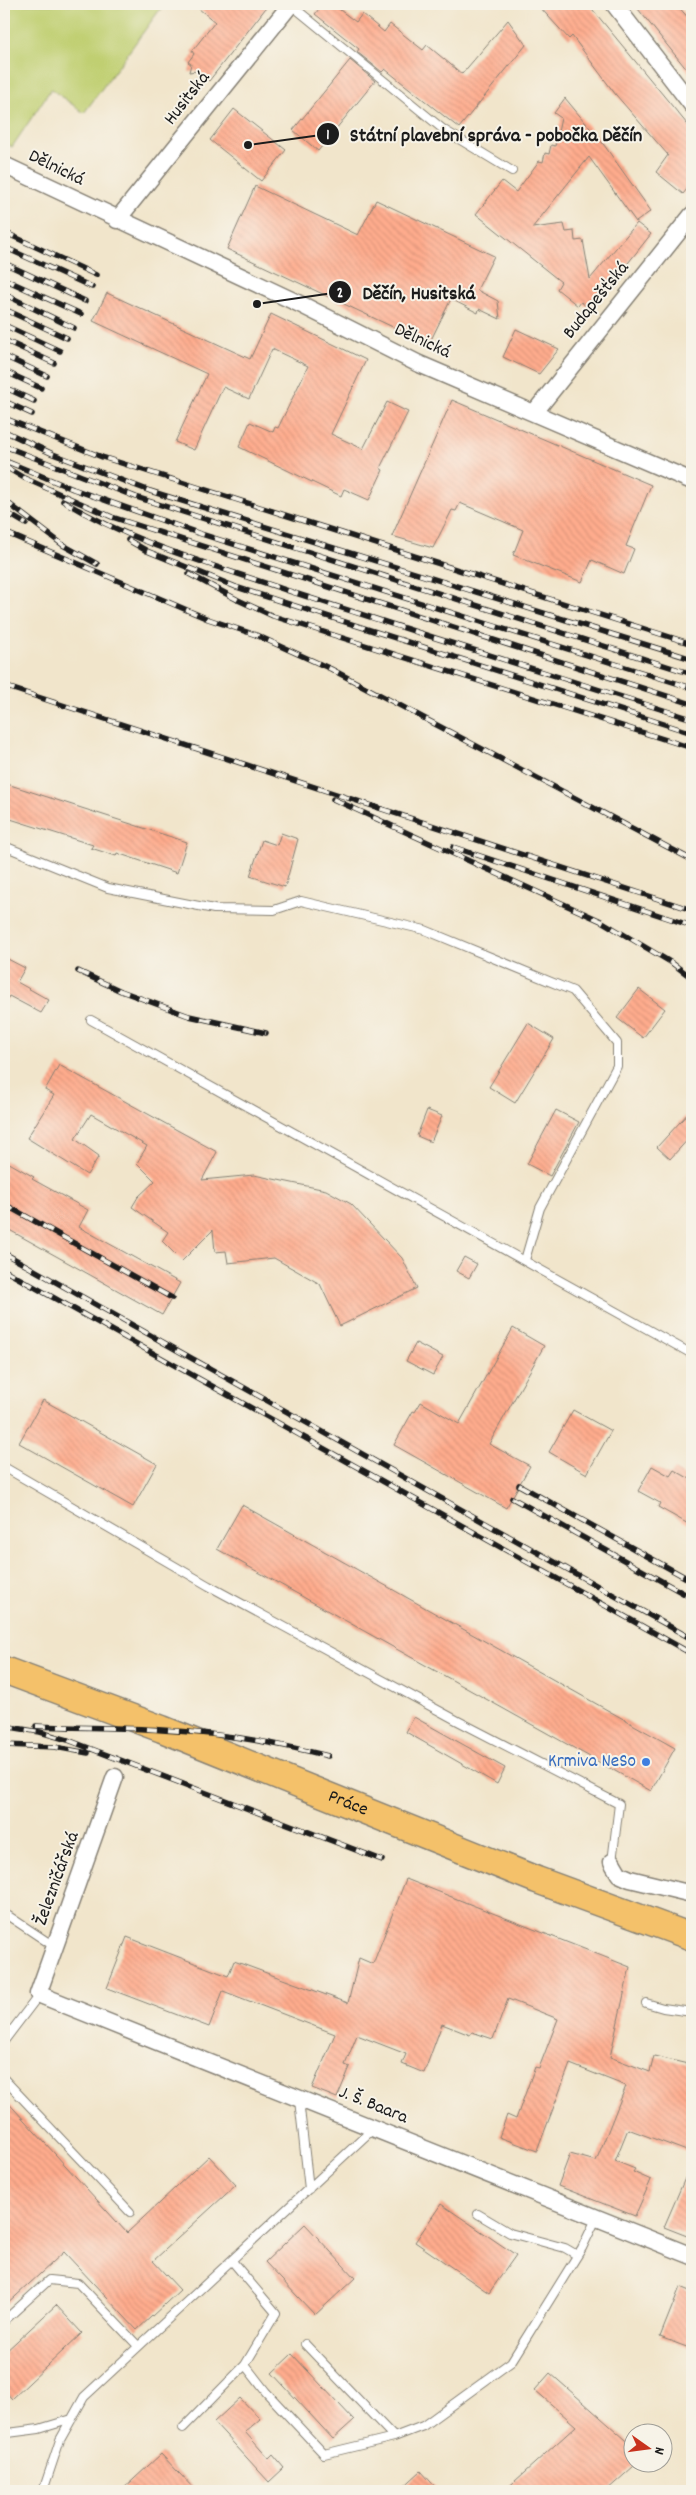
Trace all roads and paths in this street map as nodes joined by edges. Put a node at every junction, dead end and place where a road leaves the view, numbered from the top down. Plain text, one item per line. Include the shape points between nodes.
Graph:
1 (290, 4) edge
2 (614, 4) edge
3 (692, 105) edge
4 (4, 166) edge
5 (512, 171) dead end
6 (692, 215) edge
7 (117, 220) junction
8 (534, 413) junction
9 (692, 481) edge
10 (4, 846) edge
11 (91, 1020) dead end
12 (525, 1260) junction
13 (692, 1354) edge
14 (4, 1467) edge
15 (4, 1670) edge
16 (115, 1777) dead end
17 (612, 1862) joint
18 (692, 1894) edge
19 (4, 1913) edge
20 (692, 1937) edge
21 (54, 1947) junction
22 (37, 1997) junction
23 (646, 2003) dead end
24 (692, 2012) edge
25 (4, 2041) edge
26 (4, 2079) edge
27 (299, 2098) junction
28 (374, 2128) junction
29 (310, 2189) junction
30 (130, 2212) dead end
31 (478, 2214) dead end
32 (596, 2217) junction
33 (577, 2255) junction
34 (692, 2256) edge
35 (232, 2261) junction
36 (4, 2321) edge
37 (305, 2344) dead end
38 (138, 2346) junction
39 (245, 2365) junction
40 (72, 2419) junction
41 (183, 2428) dead end
42 (4, 2436) edge
43 (394, 2437) junction
44 (43, 2491) edge

1 - 5 lane via 444,130
1 - 7 street, Husitská
2 - 3 street
4 - 7 street, Dělnická
6 - 8 street, Budapešťská
7 - 8 street, Dělnická via 304,306 418,363
8 - 9 street, Dělnická
10 - 12 lane via 108,888 204,907 274,910 301,901 425,930 572,991 617,1043 617,1066 540,1208
11 - 12 lane
12 - 13 lane
14 - 17 lane via 210,1586 619,1804
15 - 20 main road, Práce via 537,1880
16 - 21 street, Železničářská
17 - 18 street via 619,1874 630,1879
19 - 21 lane
21 - 22 street, Železničářská
22 - 25 lane
22 - 27 street, J. Š. Baara
23 - 24 lane
26 - 30 lane
27 - 28 street, J. Š. Baara
27 - 29 lane
28 - 29 lane
28 - 32 street, J. Š. Baara
29 - 35 lane
31 - 33 lane via 510,2233 565,2248
32 - 33 lane
32 - 34 street, J. Š. Baara
33 - 43 lane via 511,2362 423,2426
35 - 38 lane
35 - 39 lane via 276,2313
36 - 38 lane via 49,2280 78,2283
37 - 43 lane
38 - 40 lane via 84,2397
39 - 41 lane
39 - 43 lane via 324,2454
40 - 42 lane
40 - 44 lane via 60,2440

